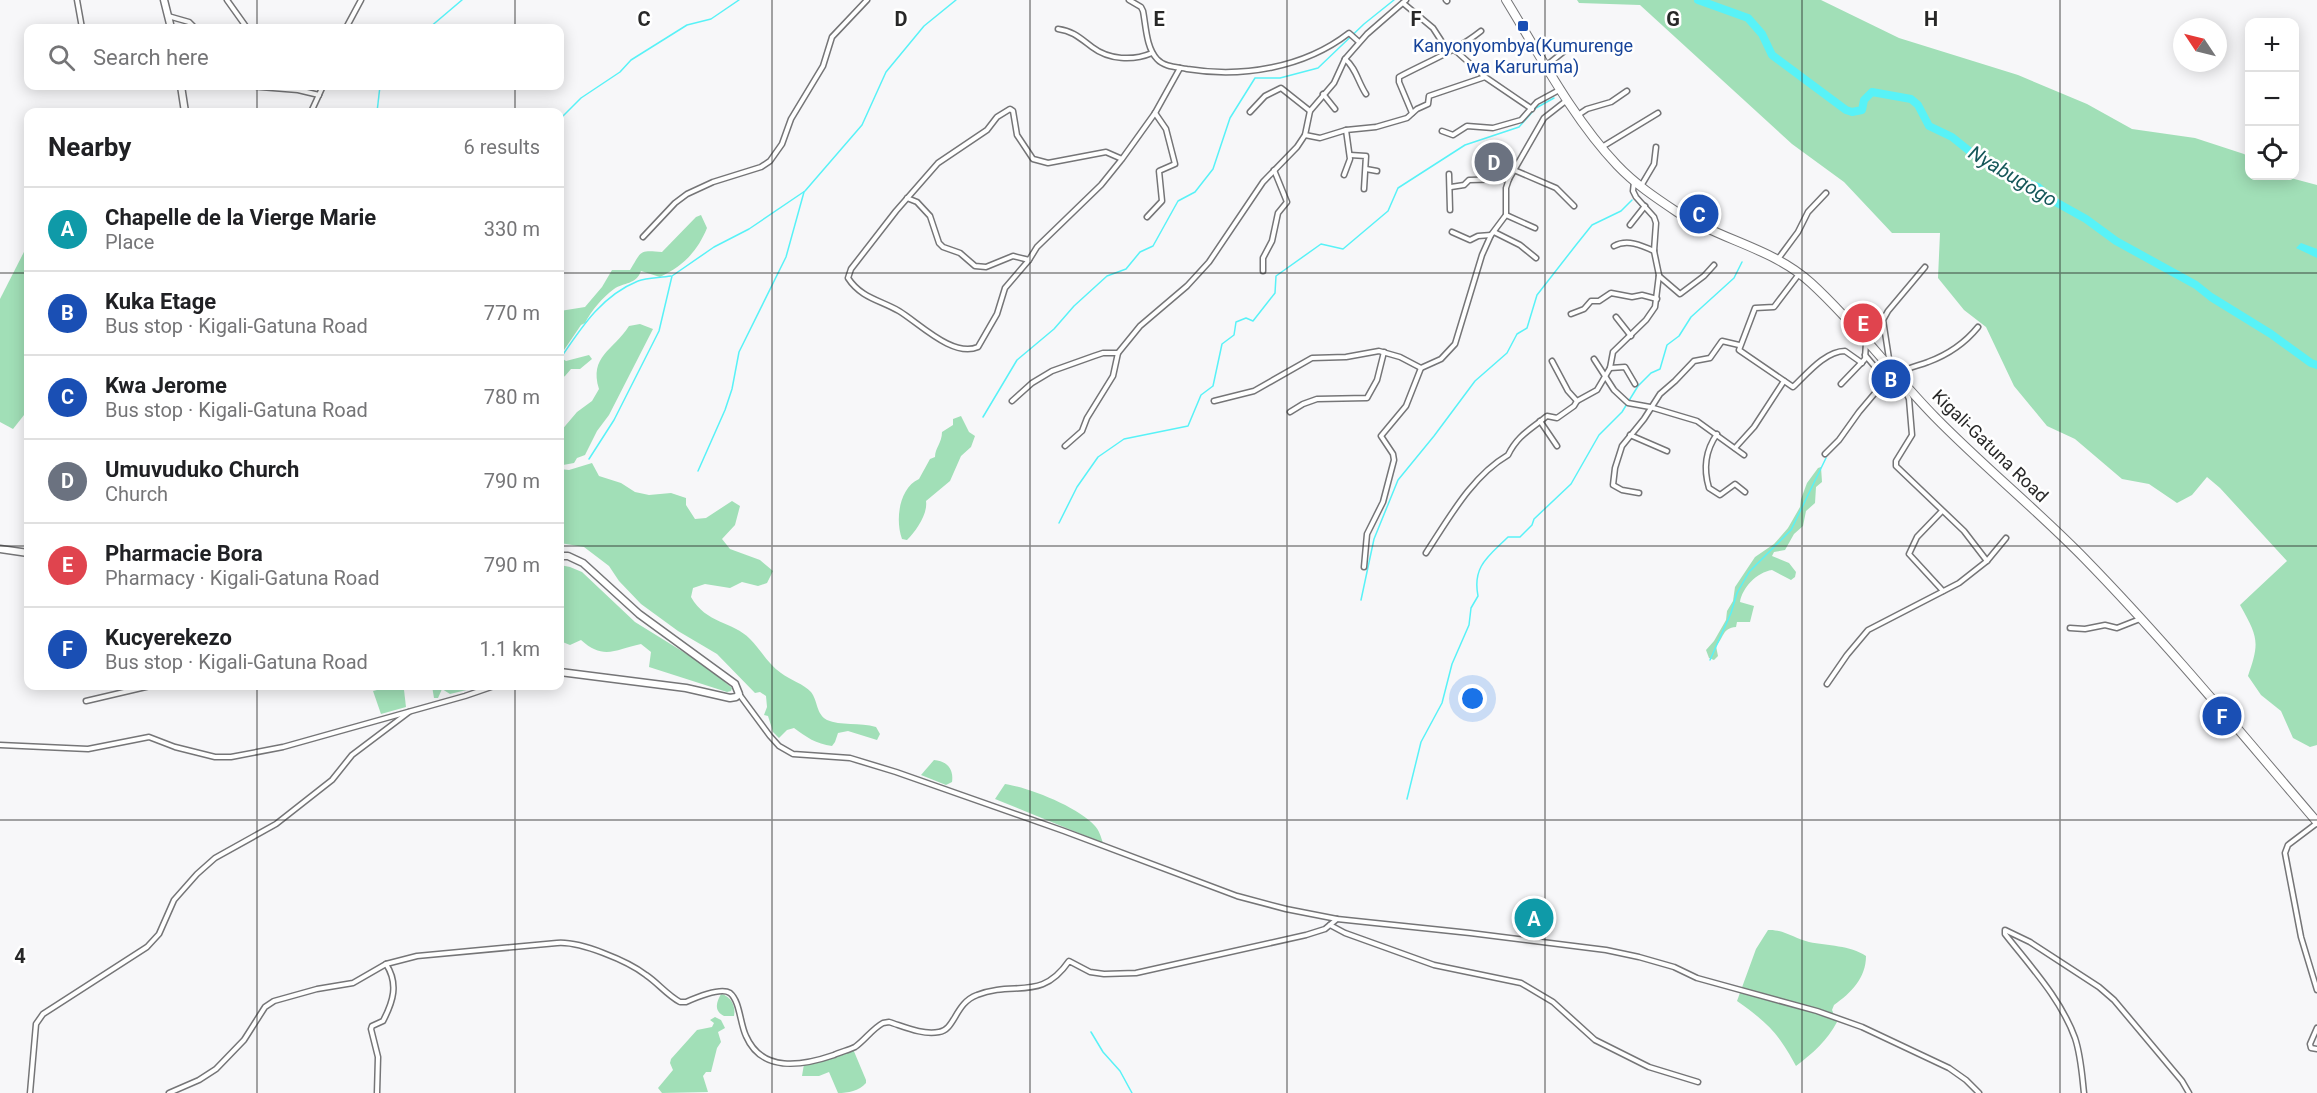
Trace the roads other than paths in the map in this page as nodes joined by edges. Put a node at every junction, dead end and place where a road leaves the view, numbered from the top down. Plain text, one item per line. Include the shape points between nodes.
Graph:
1 (77, 0) edge
2 (164, 0) edge
3 (227, 0) edge
4 (361, 0) edge
5 (867, 0) edge
6 (1129, 0) edge
7 (1506, 0) edge
8 (1405, 1) edge
9 (168, 16) junction
10 (81, 24) edge
11 (170, 24) edge
12 (191, 24) edge
13 (244, 24) edge
14 (348, 24) edge
15 (1058, 28) dead end
16 (1481, 31) dead end
17 (1359, 42) junction
18 (1572, 45) dead end
19 (1452, 50) junction
20 (1152, 53) junction
21 (1345, 58) junction
22 (1547, 65) junction
23 (1180, 68) junction
24 (1485, 78) junction
25 (1562, 89) junction
26 (182, 90) edge
27 (298, 90) edge
28 (321, 90) edge
29 (1627, 91) dead end
30 (1323, 94) junction
31 (1366, 94) dead end
32 (319, 95) junction
33 (1568, 99) junction
34 (184, 108) edge
35 (313, 108) edge
36 (1532, 109) junction
37 (1335, 110) dead end
38 (1310, 111) junction
39 (1250, 112) dead end
40 (1155, 113) junction
41 (1658, 113) dead end
42 (1412, 114) junction
43 (1578, 115) junction
44 (1346, 130) junction
45 (1442, 131) dead end
46 (1305, 135) junction
47 (1601, 147) junction
48 (1656, 147) dead end
49 (1350, 155) junction
50 (1122, 159) junction
51 (1366, 169) junction
52 (1274, 170) junction
53 (1514, 170) junction
54 (1377, 171) dead end
55 (1449, 174) dead end
56 (1344, 175) dead end
57 (1509, 178) junction
58 (1637, 184) junction
59 (1450, 187) junction
60 (1364, 189) dead end
61 (1826, 193) dead end
62 (907, 198) junction
63 (1574, 206) dead end
64 (1645, 206) junction
65 (1450, 210) dead end
66 (1506, 215) junction
67 (1147, 218) dead end
68 (1630, 225) dead end
69 (1535, 228) dead end
70 (1452, 232) dead end
71 (1492, 234) junction
72 (643, 237) dead end
73 (1614, 246) dead end
74 (1654, 251) junction
75 (1536, 258) dead end
76 (1778, 259) junction
77 (1029, 260) junction
78 (1714, 265) dead end
79 (1925, 267) dead end
80 (1263, 271) dead end
81 (1800, 273) junction
82 (1659, 275) junction
83 (1657, 299) junction
84 (1571, 314) dead end
85 (1616, 317) dead end
86 (1978, 327) dead end
87 (1631, 336) junction
88 (1866, 341) junction
89 (1739, 345) junction
90 (1384, 352) junction
91 (1118, 353) junction
92 (1865, 355) junction
93 (1594, 359) dead end
94 (1552, 361) dead end
95 (1862, 363) junction
96 (1422, 368) junction
97 (1610, 368) junction
98 (1891, 369) junction
99 (1605, 376) junction
100 (1898, 376) junction
101 (1784, 381) junction
102 (1635, 384) dead end
103 (1841, 384) dead end
104 (1012, 401) dead end
105 (1214, 401) dead end
106 (1577, 401) junction
107 (1650, 406) junction
108 (1290, 412) dead end
109 (1540, 421) junction
110 (1717, 434) junction
111 (1630, 435) junction
112 (1065, 446) dead end
113 (1557, 446) dead end
114 (1735, 448) junction
115 (1667, 451) dead end
116 (1825, 454) dead end
117 (1744, 455) dead end
118 (1745, 492) dead end
119 (1639, 493) dead end
120 (1942, 511) junction
121 (2006, 538) dead end
122 (0, 549) edge
123 (24, 552) edge
124 (1426, 553) dead end
125 (564, 556) edge
126 (1987, 561) junction
127 (1364, 567) dead end
128 (2098, 573) junction
129 (1943, 591) junction
130 (2140, 619) junction
131 (2070, 628) dead end
132 (564, 673) edge
133 (1827, 684) dead end
134 (133, 690) edge
135 (482, 690) edge
136 (739, 694) junction
137 (86, 701) dead end
138 (409, 712) junction
139 (0, 745) edge
140 (2317, 816) edge
141 (2317, 823) edge
142 (1337, 920) junction
143 (1330, 925) junction
144 (386, 964) junction
145 (2317, 990) edge
146 (2317, 1028) edge
147 (2317, 1049) edge
148 (1698, 1082) dead end
149 (1978, 1092) edge
150 (30, 1093) edge
151 (169, 1093) edge
152 (376, 1093) edge
153 (2084, 1093) edge
154 (2189, 1093) edge

1 - 10 street
2 - 9 main road
3 - 13 street
4 - 14 street
5 - 72 street via 832,38 823,66 770,161 761,168 701,186 679,199
6 - 20 street via 1143,11
7 - 22 highway, Kigali-Gatuna Road
8 - 17 street
8 - 19 street
9 - 11 main road
9 - 12 street
15 - 20 street via 1120,58 1134,59
16 - 19 street
17 - 21 street
17 - 23 street via 1349,33 1320,53 1301,60 1232,73
18 - 22 street
19 - 24 street
19 - 42 street via 1399,77
20 - 23 street via 1162,64
21 - 30 street via 1334,83
21 - 31 street via 1353,65
22 - 25 highway, Kigali-Gatuna Road
23 - 40 street
24 - 36 street
24 - 42 street via 1429,96 1428,104
25 - 33 highway, Kigali-Gatuna Road
25 - 36 street
26 - 34 main road
27 - 32 street
28 - 32 street
29 - 43 street
30 - 37 street
30 - 38 street
32 - 35 street
33 - 43 highway, Kigali-Gatuna Road
33 - 53 street via 1544,118
36 - 45 street via 1521,120 1493,128 1469,126 1453,135
38 - 39 street via 1281,88 1265,96
38 - 46 street
40 - 50 street
40 - 67 street via 1166,129 1175,164 1159,171 1162,201
41 - 47 street
42 - 44 street via 1376,127
43 - 47 highway, Kigali-Gatuna Road
44 - 46 street via 1320,138
44 - 49 street
46 - 52 street
47 - 58 highway, Kigali-Gatuna Road
48 - 58 street via 1654,164
49 - 51 street via 1365,155
49 - 56 street
50 - 62 street via 1106,152 1048,163 1033,159 1017,135 1010,109 938,163
50 - 77 street
51 - 54 street
51 - 60 street
52 - 80 street via 1287,202 1278,213 1272,241 1263,258
52 - 91 street via 1198,274 1140,326
53 - 57 street
53 - 63 street via 1556,188
55 - 59 street
57 - 59 street via 1469,180
57 - 66 street
58 - 64 street via 1633,191
58 - 76 highway, Kigali-Gatuna Road via 1693,221
59 - 65 street
61 - 76 street via 1808,212
62 - 77 street via 930,216 939,243 975,266 986,267 1013,256
62 - 77 street via 847,276 867,298 908,316 938,339 967,348 978,347 997,314 1005,288
64 - 68 street
64 - 74 street via 1656,223
66 - 69 street
66 - 71 street
70 - 71 street via 1470,240
71 - 75 street via 1522,246
71 - 96 street via 1455,344 1441,359
73 - 74 street via 1639,244
74 - 82 street
76 - 81 highway, Kigali-Gatuna Road
78 - 82 street via 1680,294
79 - 98 street via 1883,320
81 - 88 highway, Kigali-Gatuna Road
81 - 89 street via 1773,307 1755,308
82 - 83 street
83 - 84 street via 1611,293
83 - 87 street via 1652,314
85 - 87 street
86 - 100 street via 1963,344 1926,363 1910,366
87 - 97 street via 1613,352
88 - 92 street
88 - 98 highway, Kigali-Gatuna Road
89 - 101 street via 1739,350
89 - 107 street via 1722,341 1710,358 1694,361
90 - 96 street
90 - 105 street via 1308,358 1254,391
90 - 108 street via 1377,380 1367,398 1317,399
91 - 104 street via 1103,353 1052,371
91 - 112 street via 1113,376 1082,431
92 - 95 street
92 - 116 street via 1886,380
93 - 99 street
94 - 106 street
95 - 101 street via 1842,351 1820,363 1793,387
95 - 103 street
96 - 127 street via 1406,406 1382,436 1394,460 1383,502 1367,534
97 - 99 street
97 - 102 street via 1625,367
98 - 100 highway, Kigali-Gatuna Road
99 - 106 street via 1597,390
99 - 107 street via 1628,403
100 - 120 street via 1910,399 1913,428 1895,464
100 - 128 highway, Kigali-Gatuna Road
101 - 114 street
106 - 109 street via 1557,418 1547,416
107 - 110 street via 1697,421
107 - 111 street
109 - 113 street
109 - 124 street via 1475,483
110 - 114 street
110 - 118 street via 1706,459 1709,488 1720,495 1735,484
111 - 115 street
111 - 119 street via 1617,462 1614,485
114 - 117 street
120 - 126 street
120 - 129 street via 1917,537 1909,554
121 - 126 street
122 - 123 main road
125 - 136 main road via 583,563 639,614 735,684
126 - 129 street
128 - 130 highway, Kigali-Gatuna Road
128 - 140 highway, Kigali-Gatuna Road via 2220,700
129 - 133 street via 1868,630
130 - 131 street via 2117,628
130 - 141 highway, Kigali-Gatuna Road
132 - 136 main road via 687,688 730,698
134 - 137 street
135 - 138 street
136 - 142 street via 779,746 794,754 850,758 896,772 1237,896
138 - 139 street via 283,747 231,757 215,757 149,737 88,749
138 - 150 street via 352,755 332,780 276,824 215,858 196,874 174,900 159,934 147,947 43,1014 36,1024
141 - 145 street via 2288,845 2285,853 2301,937
142 - 143 street
142 - 149 street via 1470,933 1639,957 1862,1027 1949,1068
143 - 144 street via 1306,935 1136,973 1104,975 1069,961 1043,985 982,993 969,999 942,1032 928,1033 883,1023 855,1047 813,1062 784,1064 765,1059 752,1047 729,992 680,1002 628,963 566,942 417,956
143 - 148 street via 1434,965 1521,983 1553,1002 1603,1044 1649,1067
144 - 151 street via 353,983 274,1001 216,1069
144 - 152 street via 394,982 393,1001 383,1021 371,1029 378,1058
146 - 147 street via 2310,1044
153 - 154 street via 2079,1053 2067,1020 2005,930 2114,1000

